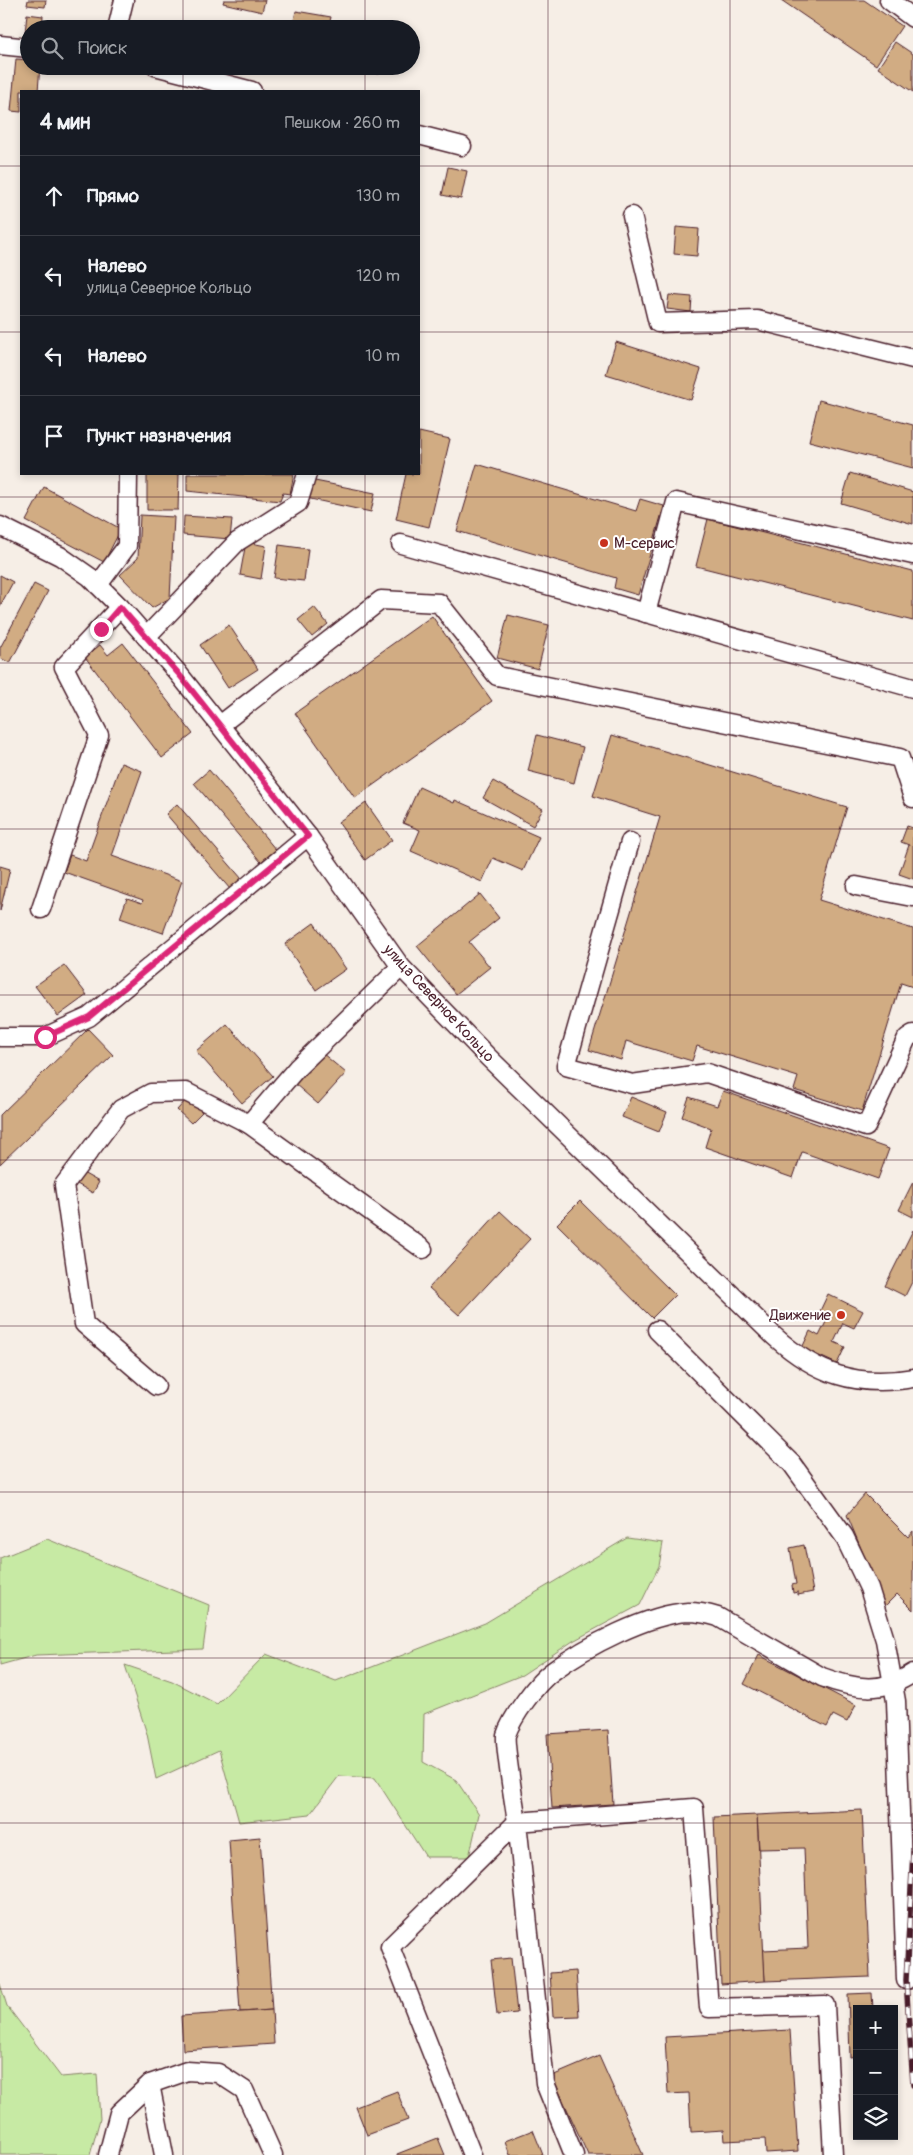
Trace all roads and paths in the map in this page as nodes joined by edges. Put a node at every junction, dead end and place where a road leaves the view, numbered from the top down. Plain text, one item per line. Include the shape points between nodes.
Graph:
1 (124, 0) edge
2 (889, 0) edge
3 (913, 18) edge
4 (119, 20) edge
5 (0, 45) edge
6 (20, 47) edge
7 (190, 75) edge
8 (248, 90) edge
9 (420, 135) edge
10 (462, 146) dead end
11 (632, 216) dead end
12 (913, 359) edge
13 (128, 475) edge
14 (307, 475) edge
15 (0, 526) edge
16 (401, 544) dead end
17 (913, 555) edge
18 (98, 585) junction
19 (120, 607) junction
20 (646, 612) junction
21 (146, 636) junction
22 (913, 688) edge
23 (220, 725) junction
24 (913, 798) edge
25 (308, 836) junction
26 (630, 842) dead end
27 (856, 886) dead end
28 (913, 897) edge
29 (41, 909) dead end
30 (402, 967) junction
31 (913, 1034) edge
32 (0, 1037) edge
33 (249, 1124) junction
34 (423, 1249) dead end
35 (657, 1330) dead end
36 (913, 1378) edge
37 (156, 1386) dead end
38 (913, 1673) edge
39 (893, 1684) junction
40 (517, 1822) junction
41 (906, 1980) dead end
42 (150, 2084) junction
43 (108, 2155) edge
44 (164, 2155) edge
45 (273, 2155) edge
46 (472, 2155) edge
47 (574, 2155) edge
48 (833, 2155) edge

1 - 4 street
2 - 3 street
5 - 6 street
7 - 8 street
9 - 10 street
11 - 12 street via 658,323 757,320
13 - 18 street via 127,546
14 - 21 street via 298,503 237,542
15 - 18 street, улица Северное Кольцо via 60,556
16 - 20 street
17 - 20 street via 676,502
18 - 19 street, улица Северное Кольцо
19 - 21 street, улица Северное Кольцо
19 - 29 street via 64,667 99,736
20 - 22 street
21 - 23 street, улица Северное Кольцо
23 - 24 street via 381,600 439,603 497,676 900,758
23 - 25 street, улица Северное Кольцо
25 - 30 street, улица Северное Кольцо
25 - 32 street via 89,1017 45,1037
26 - 31 street via 566,1066 632,1084 707,1073 866,1127 907,1038
27 - 28 street
30 - 33 street via 297,1068
30 - 36 street, улица Северное Кольцо via 488,1057 790,1350 809,1363 852,1379 893,1382
33 - 34 street
33 - 37 street via 186,1092 151,1093 121,1109 64,1185 84,1324
35 - 39 street via 792,1464 827,1510 844,1536 868,1588 885,1640
38 - 39 street
39 - 40 street via 866,1689 836,1683 718,1618 701,1612 664,1616 600,1642 551,1672 521,1706 506,1736
39 - 41 street
40 - 46 street via 390,1947
40 - 47 street via 544,2083
40 - 48 street via 694,1808 709,2008 825,2005
42 - 43 street via 119,2113
42 - 44 street
42 - 45 street via 187,2071 218,2073 244,2090

